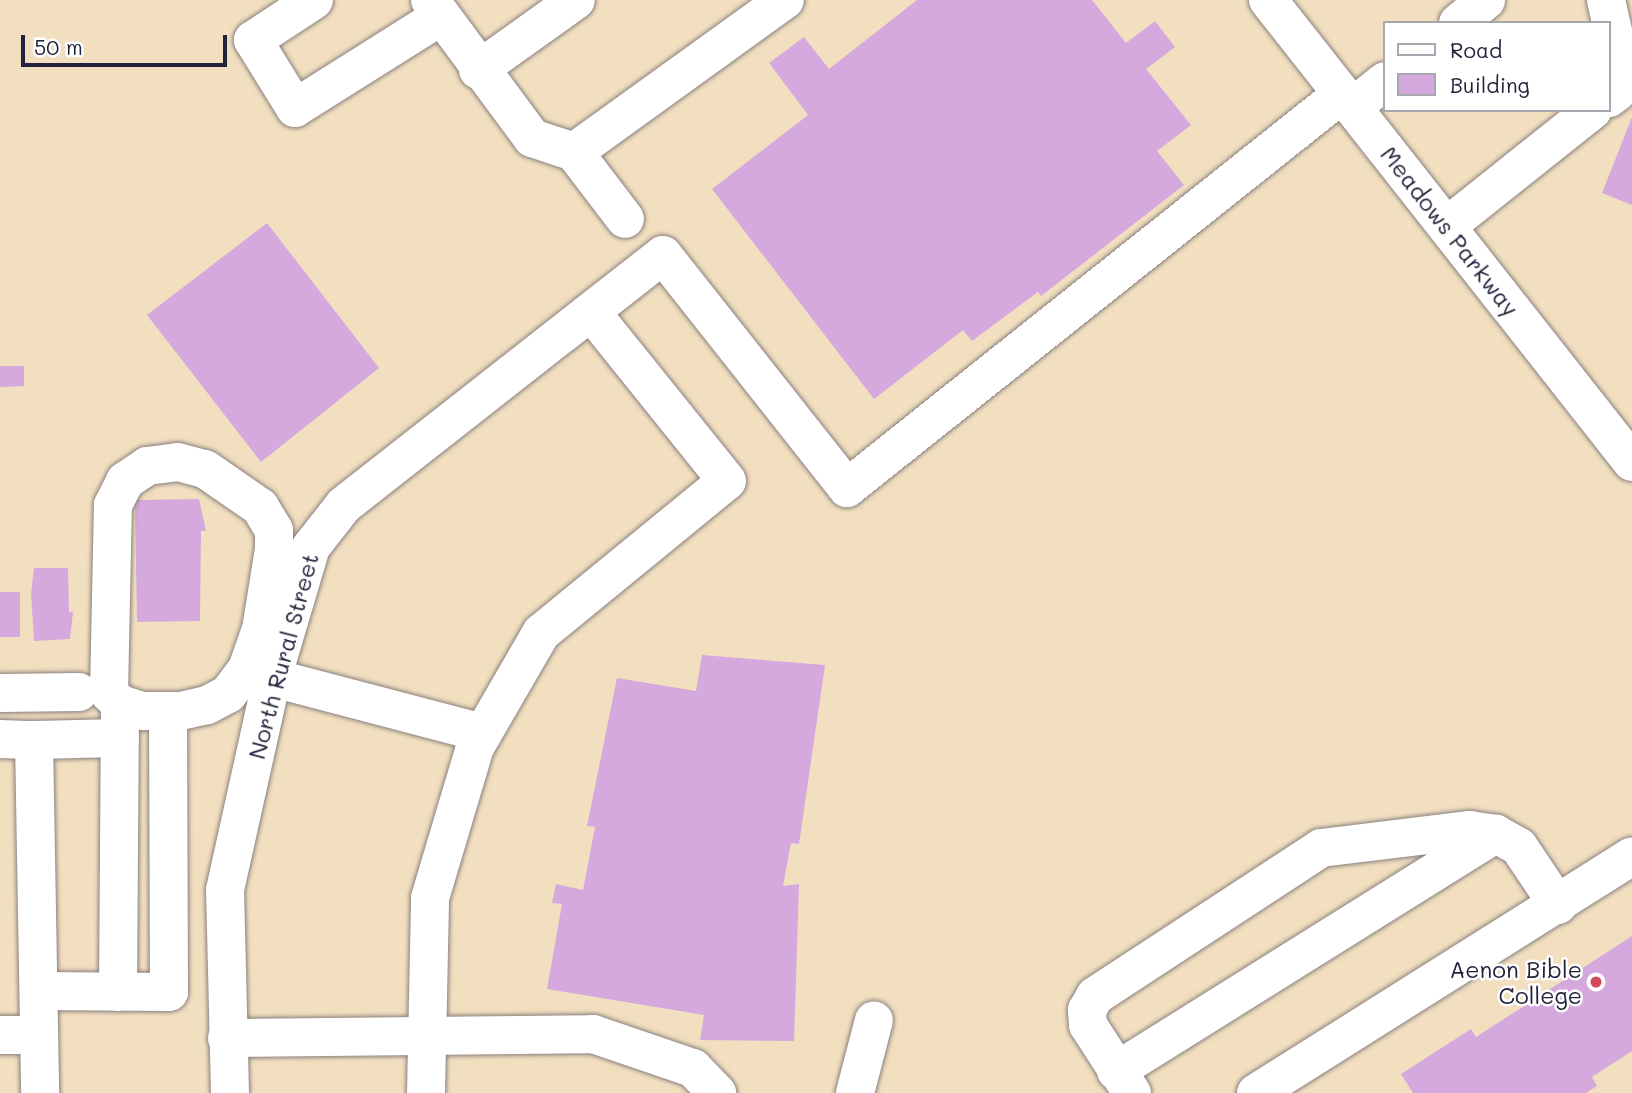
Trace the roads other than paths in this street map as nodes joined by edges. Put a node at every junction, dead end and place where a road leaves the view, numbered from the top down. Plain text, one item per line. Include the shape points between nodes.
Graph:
1 (314, 0) edge
2 (576, 0) edge
3 (785, 0) edge
4 (1268, 0) edge
5 (1486, 0) edge
6 (1606, 0) edge
7 (435, 8) edge
8 (1460, 21) edge
9 (1611, 21) edge
10 (1611, 22) edge
11 (478, 70) junction
12 (1384, 82) edge
13 (1611, 96) edge
14 (1347, 101) junction
15 (1590, 112) edge
16 (574, 152) junction
17 (625, 219) dead end
18 (1447, 226) junction
19 (592, 313) junction
20 (1632, 462) edge
21 (273, 678) junction
22 (0, 692) edge
23 (79, 692) dead end
24 (167, 712) junction
25 (120, 721) junction
26 (483, 733) junction
27 (17, 739) edge
28 (1496, 834) junction
29 (1632, 856) edge
30 (1558, 905) junction
31 (39, 991) junction
32 (118, 992) junction
33 (873, 1020) dead end
34 (0, 1035) edge
35 (39, 1035) junction
36 (427, 1036) junction
37 (227, 1038) junction
38 (1124, 1082) edge
39 (1265, 1091) edge
40 (40, 1093) edge
41 (230, 1093) edge
42 (426, 1093) edge
43 (717, 1093) edge
44 (855, 1093) edge

1 - 7 street via 253,40 295,108
2 - 11 street
3 - 16 street
4 - 14 street, Meadows Parkway
5 - 8 street
6 - 9 street
7 - 11 street
10 - 13 street via 1621,66 1617,92
11 - 16 street via 532,138
12 - 14 street
14 - 18 street, Meadows Parkway
14 - 19 street, North Rural Street via 848,488 663,255
15 - 18 street
16 - 17 street
18 - 20 street, Meadows Parkway
19 - 21 street, North Rural Street via 344,505 311,547
19 - 26 street via 727,481 541,633
21 - 26 street
21 - 37 street, North Rural Street via 225,890
22 - 23 street
24 - 25 street via 142,711
24 - 25 street via 207,705 228,694 247,669 261,629 274,549 274,530 260,507 205,469 178,463 148,466 136,473 125,481 113,505 109,693
24 - 32 street via 169,992
25 - 27 street
25 - 32 street
26 - 36 street via 429,898
27 - 31 street
28 - 30 street via 1519,847
28 - 38 street
28 - 38 street via 1470,830 1344,843 1304,858 1095,996 1087,1010 1088,1025
29 - 30 street
30 - 39 street
31 - 32 street
31 - 35 street
33 - 44 street
34 - 35 street
35 - 40 street
36 - 37 street
36 - 42 street
36 - 43 street via 593,1034 692,1069
37 - 41 street, North Rural Street

